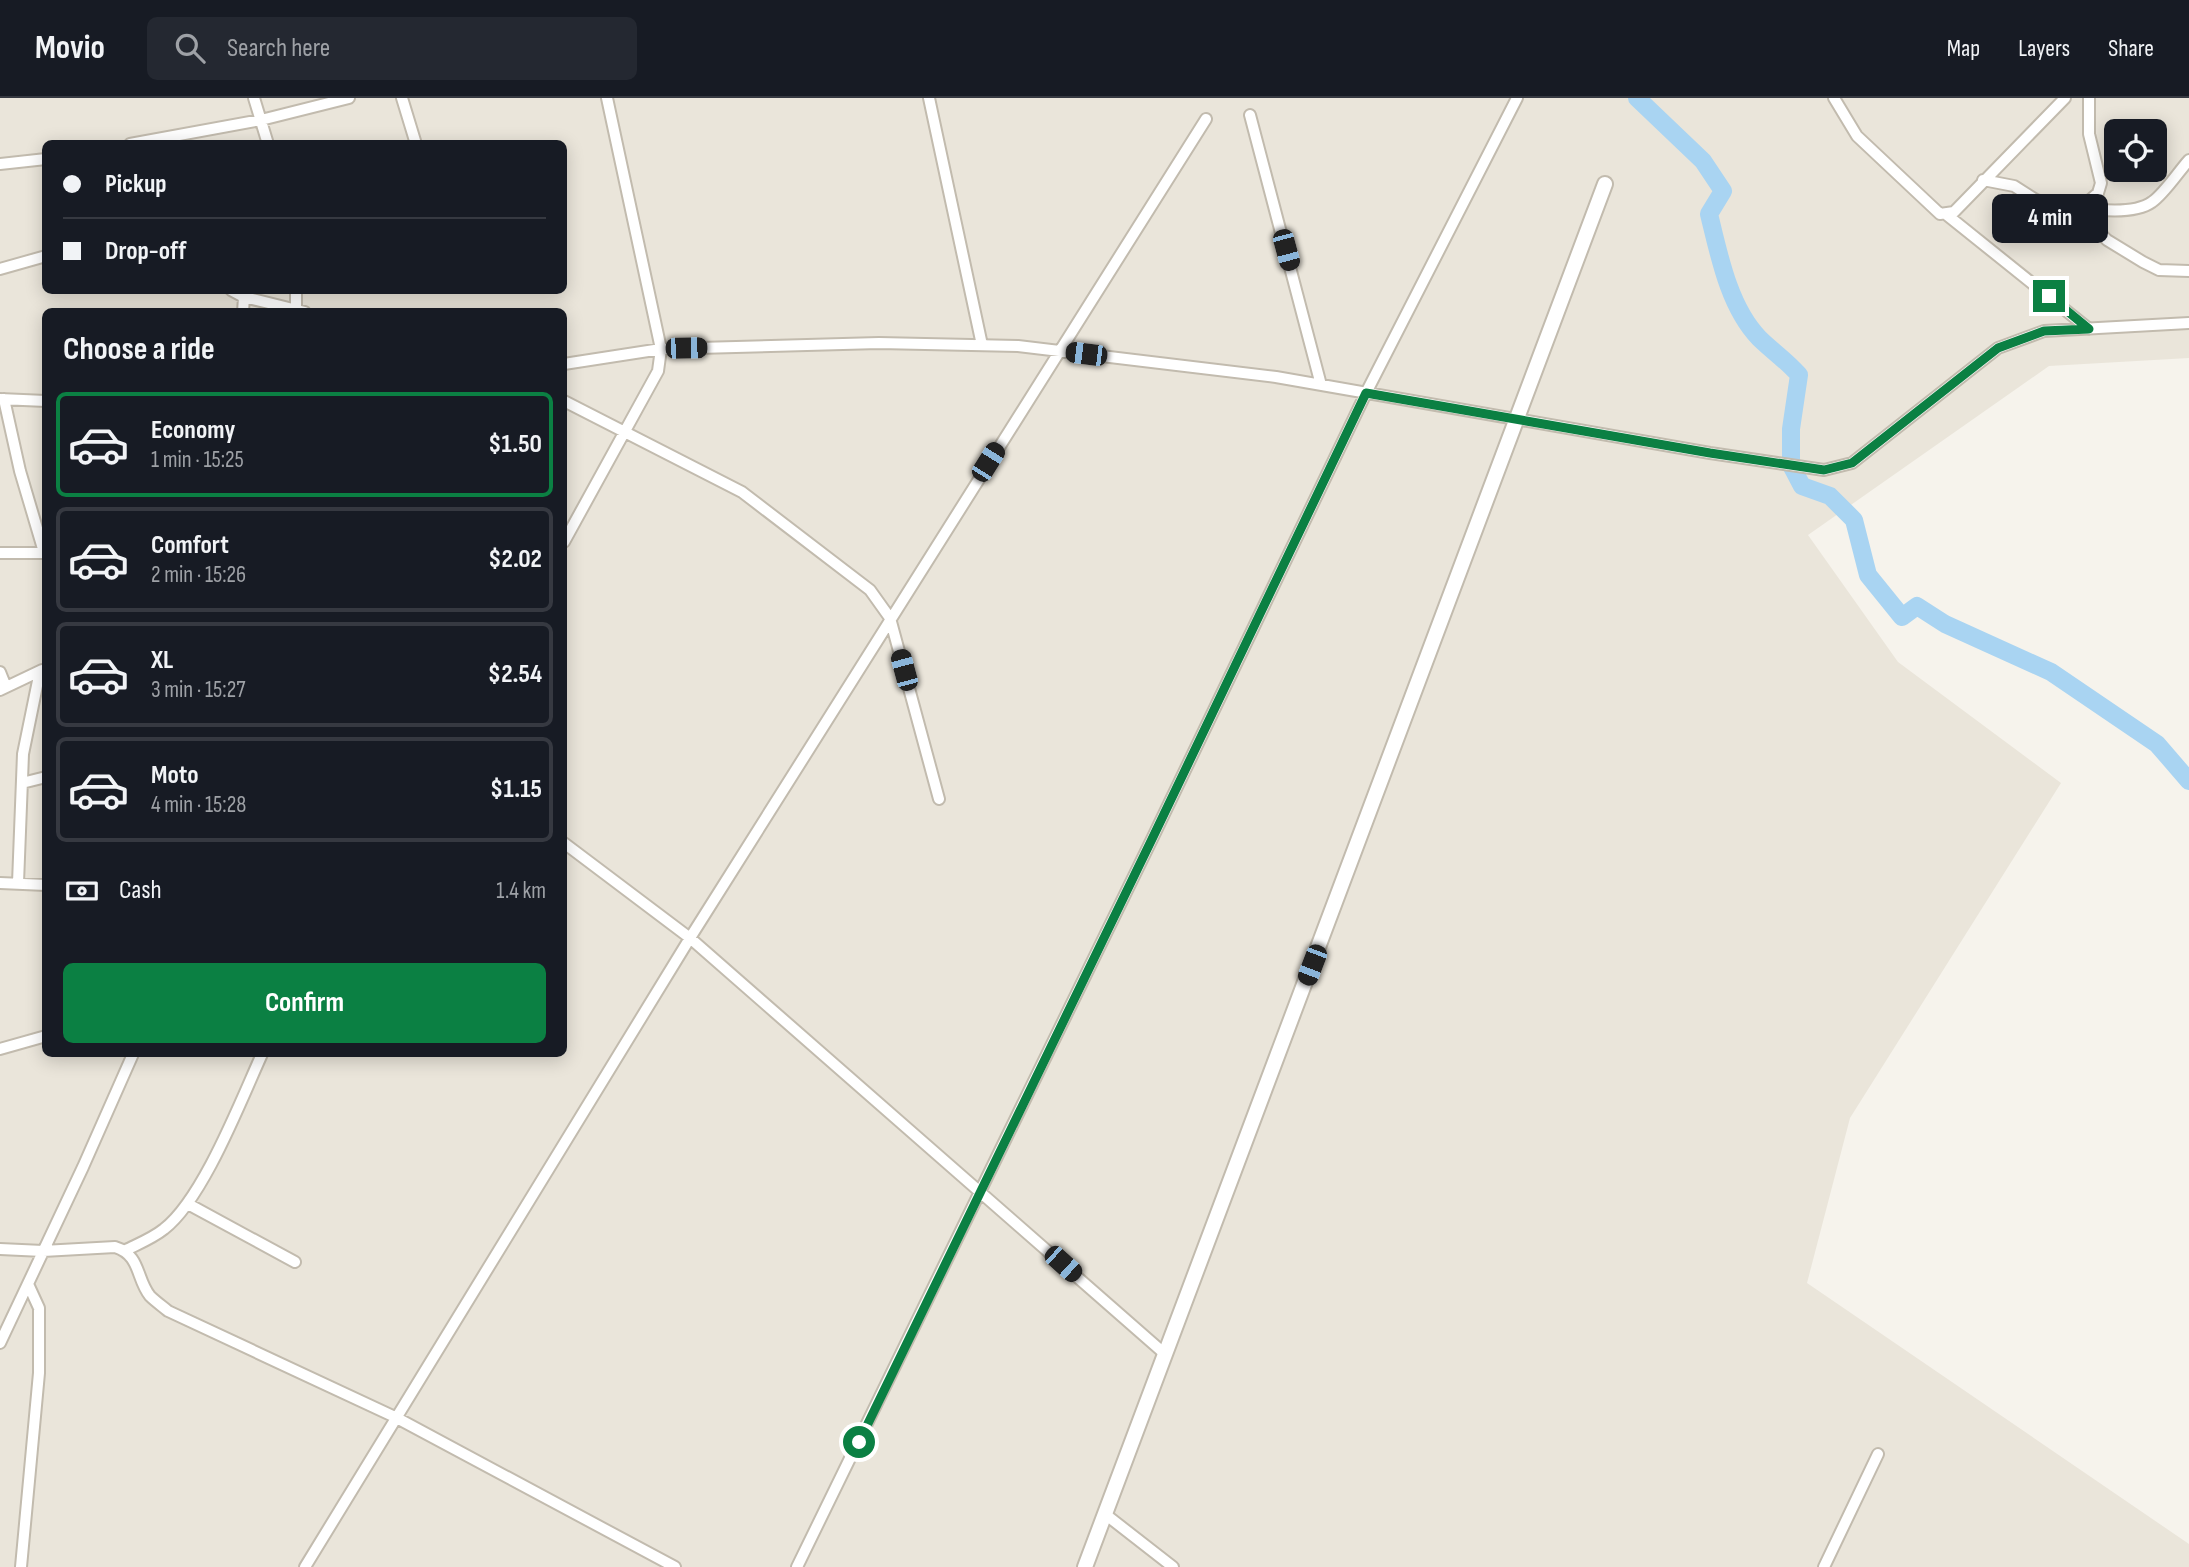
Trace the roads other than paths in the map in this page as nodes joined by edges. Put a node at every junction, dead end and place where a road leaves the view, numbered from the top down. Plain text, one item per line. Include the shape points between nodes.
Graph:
1 (254, 98) edge
2 (349, 98) edge
3 (402, 98) edge
4 (607, 98) edge
5 (929, 98) edge
6 (1517, 98) edge
7 (1834, 98) edge
8 (2065, 98) edge
9 (2089, 98) edge
10 (1250, 115) dead end
11 (1206, 119) dead end
12 (261, 120) junction
13 (152, 140) edge
14 (267, 140) edge
15 (415, 140) edge
16 (42, 159) edge
17 (2189, 160) edge
18 (0, 164) edge
19 (1983, 180) junction
20 (1605, 184) dead end
21 (2075, 206) junction
22 (1947, 215) junction
23 (42, 257) edge
24 (0, 269) edge
25 (2189, 271) edge
26 (238, 294) edge
27 (244, 297) junction
28 (243, 308) edge
29 (291, 308) edge
30 (2189, 323) edge
31 (2089, 329) junction
32 (982, 345) junction
33 (661, 349) junction
34 (1059, 351) junction
35 (567, 364) edge
36 (1321, 385) junction
37 (1366, 393) junction
38 (2, 399) edge
39 (42, 401) edge
40 (567, 403) edge
41 (1517, 419) junction
42 (625, 432) junction
43 (567, 537) edge
44 (42, 543) edge
45 (0, 553) edge
46 (42, 553) edge
47 (890, 618) junction
48 (42, 670) edge
49 (0, 672) edge
50 (42, 674) edge
51 (3, 689) edge
52 (42, 778) edge
53 (22, 783) junction
54 (939, 799) dead end
55 (567, 845) edge
56 (0, 883) edge
57 (18, 883) junction
58 (42, 885) edge
59 (690, 937) junction
60 (42, 1037) edge
61 (0, 1049) edge
62 (132, 1057) edge
63 (261, 1057) edge
64 (981, 1191) junction
65 (188, 1204) junction
66 (0, 1249) edge
67 (126, 1250) junction
68 (43, 1251) junction
69 (295, 1262) dead end
70 (28, 1284) junction
71 (0, 1343) edge
72 (1165, 1354) junction
73 (395, 1417) junction
74 (1878, 1454) dead end
75 (1105, 1514) junction
76 (21, 1567) edge
77 (305, 1567) edge
78 (675, 1567) edge
79 (797, 1567) edge
80 (1085, 1567) edge
81 (1173, 1567) edge
82 (1824, 1567) edge

1 - 12 street
2 - 12 street
3 - 15 street
4 - 33 street
5 - 32 street
6 - 37 street
7 - 22 street via 1857,136 1940,214
8 - 19 street
9 - 21 street via 2089,134 2101,183 2090,200
10 - 36 street
11 - 34 street
12 - 13 street
12 - 14 street
16 - 18 street
17 - 21 street via 2152,202 2127,210
19 - 21 street via 2014,186 2036,200
19 - 22 street
20 - 41 street
21 - 25 street via 2107,240 2143,262 2159,270
22 - 31 street
23 - 24 street
26 - 27 street
27 - 28 street
27 - 29 street
30 - 31 street
31 - 41 street via 2044,331 1998,348 1852,463 1824,470
32 - 33 street
32 - 34 street
33 - 35 street
33 - 42 street via 658,371
34 - 36 street
34 - 47 street
36 - 37 street
37 - 41 street
37 - 64 street
38 - 39 street
38 - 44 street
40 - 42 street
41 - 72 street
42 - 43 street
42 - 47 street via 742,492 870,590
45 - 46 street
47 - 54 street
47 - 59 street
48 - 51 street
49 - 51 street
50 - 53 street via 23,754
52 - 53 street
53 - 57 street
55 - 59 street
56 - 57 street
57 - 58 street
59 - 64 street
59 - 73 street
60 - 61 street
62 - 68 street
63 - 65 street
64 - 72 street
64 - 79 street
65 - 67 street via 164,1229
65 - 69 street
66 - 68 street
67 - 68 street
67 - 73 street via 149,1295 168,1311
68 - 70 street
70 - 71 street
70 - 76 street via 39,1308 39,1373
72 - 75 street
73 - 77 street
73 - 78 street
74 - 82 street
75 - 80 street
75 - 81 street

